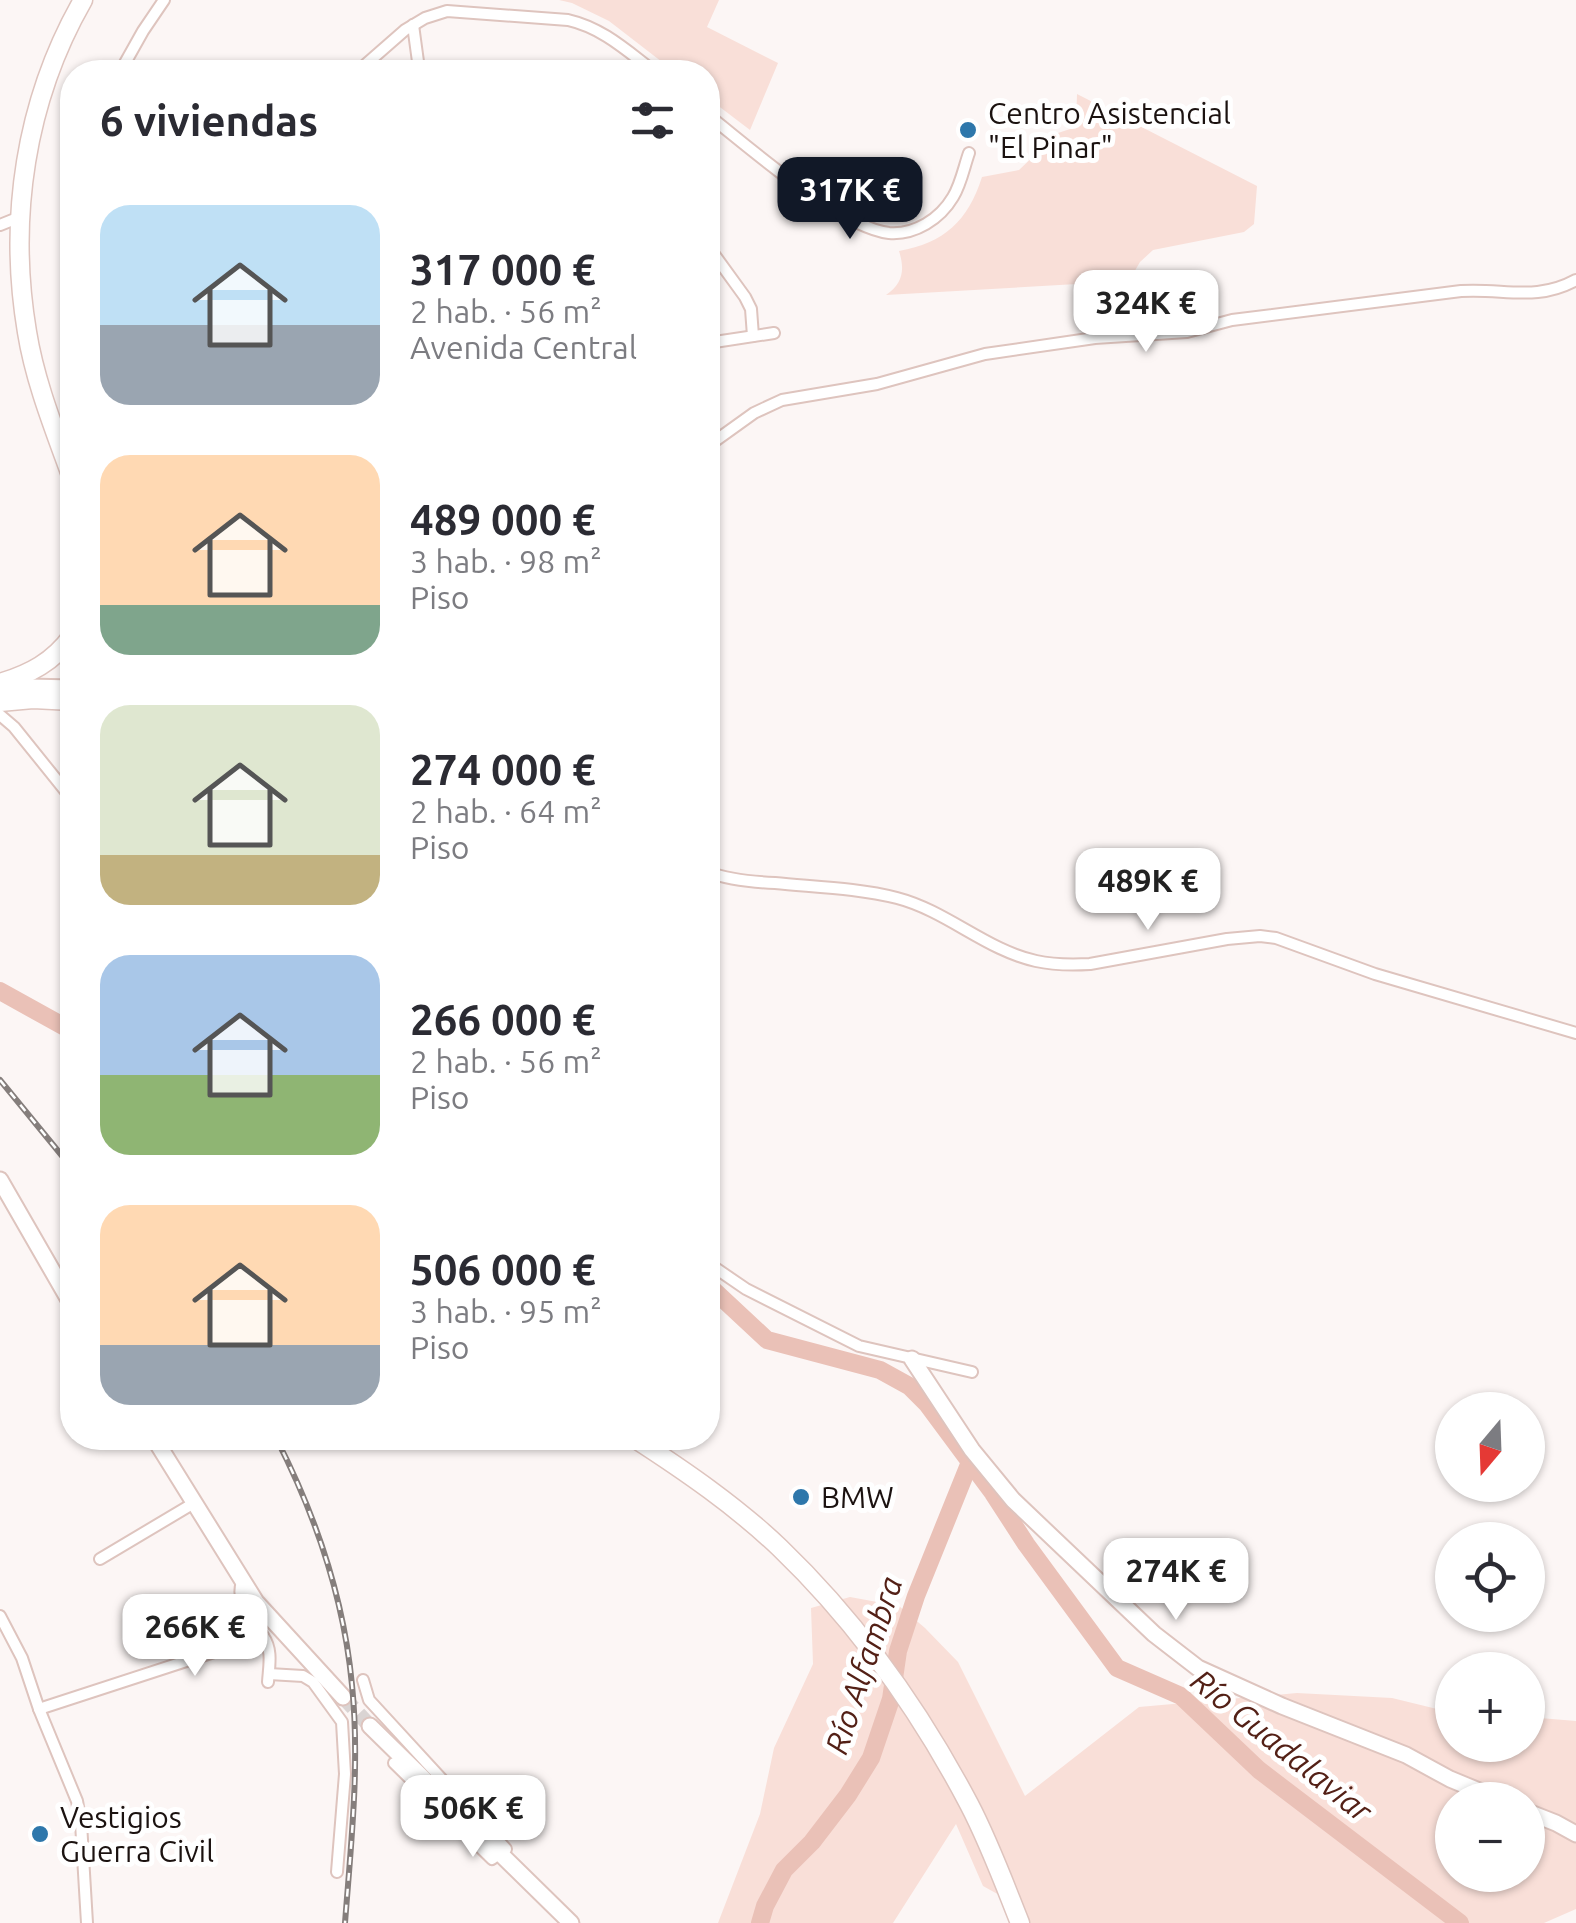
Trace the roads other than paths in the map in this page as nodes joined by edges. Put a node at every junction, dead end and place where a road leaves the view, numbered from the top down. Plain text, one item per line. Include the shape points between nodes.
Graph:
1 (82, 0) edge
2 (164, 0) edge
3 (414, 25) junction
4 (127, 60) edge
5 (372, 60) edge
6 (417, 60) edge
7 (638, 60) edge
8 (720, 124) edge
9 (969, 153) dead end
10 (20, 217) junction
11 (0, 224) edge
12 (720, 262) edge
13 (1576, 280) edge
14 (774, 333) dead end
15 (753, 336) junction
16 (720, 341) edge
17 (720, 437) edge
18 (60, 442) edge
19 (60, 651) edge
20 (0, 687) edge
21 (60, 688) edge
22 (60, 701) edge
23 (0, 702) edge
24 (0, 715) edge
25 (60, 784) edge
26 (720, 876) edge
27 (1576, 1033) edge
28 (0, 1180) edge
29 (720, 1271) edge
30 (60, 1283) edge
31 (912, 1359) junction
32 (972, 1372) dead end
33 (161, 1450) edge
34 (651, 1450) edge
35 (194, 1503) junction
36 (100, 1559) dead end
37 (242, 1582) junction
38 (0, 1616) edge
39 (263, 1636) junction
40 (363, 1680) dead end
41 (343, 1697) tunnel mouth
42 (39, 1709) junction
43 (370, 1726) tunnel mouth
44 (394, 1762) dead end
45 (1457, 1782) edge
46 (1545, 1819) edge
47 (1576, 1834) edge
48 (500, 1855) junction
49 (996, 1862) junction
50 (337, 1872) dead end
51 (87, 1923) edge
52 (571, 1923) edge
53 (1012, 1923) edge
54 (1020, 1923) edge

1 - 10 highway via 41,95
2 - 4 street
3 - 5 street
3 - 6 street
3 - 7 street via 447,11 568,20 601,31
8 - 9 street via 842,215 886,232 918,229 938,216 954,196
10 - 11 street
10 - 18 highway via 27,335
12 - 15 street via 751,308
13 - 17 street via 1551,292 1462,291 985,354 770,404
14 - 15 street
15 - 16 street
19 - 20 highway
20 - 21 main road
22 - 23 highway
24 - 25 street
26 - 27 street via 895,897 1010,952 1051,963 1090,964 1227,939 1276,938
28 - 30 main road
29 - 31 street via 859,1346
31 - 32 street
31 - 45 main road via 1013,1500 1154,1634 1198,1668 1406,1754
33 - 35 main road
34 - 49 highway via 778,1546 880,1660 930,1735
35 - 36 street
35 - 37 main road
37 - 39 street via 240,1600
37 - 41 main road
38 - 42 street
39 - 42 street
39 - 50 street via 268,1678 314,1682 342,1722
40 - 48 street via 369,1700 506,1849
42 - 51 street via 80,1812
43 - 48 main road
44 - 48 street via 492,1859
46 - 47 main road
48 - 52 main road
49 - 53 highway
49 - 54 highway

